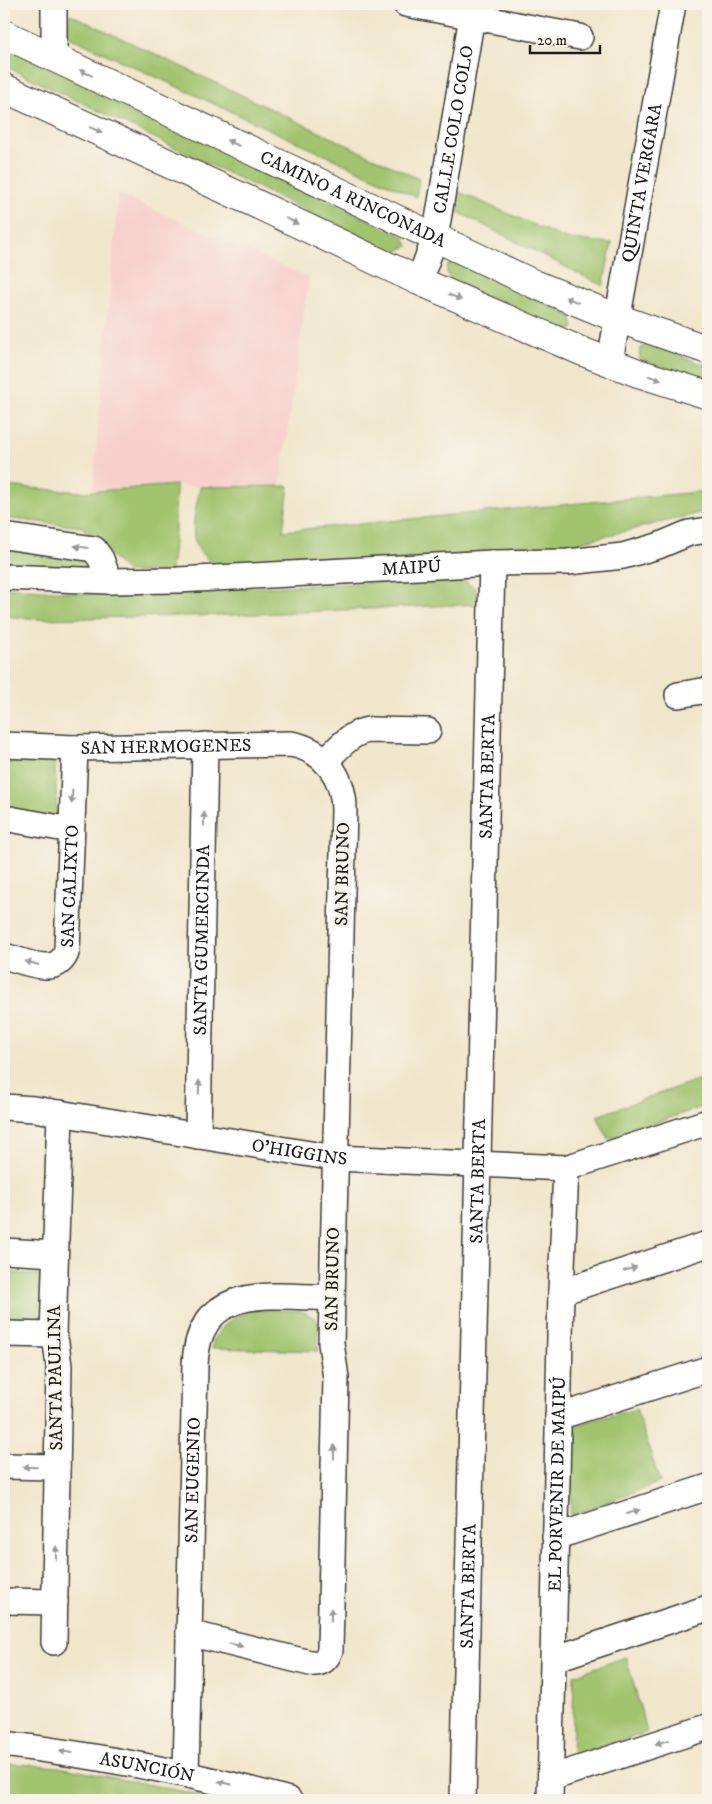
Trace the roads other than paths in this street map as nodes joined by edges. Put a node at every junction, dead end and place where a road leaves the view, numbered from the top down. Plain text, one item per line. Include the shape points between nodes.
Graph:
1 (54, 4) edge
2 (406, 4) edge
3 (673, 4) edge
4 (472, 10) edge
5 (4, 34) edge
6 (580, 37) dead end
7 (54, 58) junction
8 (4, 88) edge
9 (435, 238) junction
10 (419, 281) junction
11 (617, 318) junction
12 (708, 350) edge
13 (610, 361) junction
14 (708, 395) edge
15 (708, 530) edge
16 (4, 536) edge
17 (492, 563) junction
18 (4, 577) edge
19 (109, 581) junction
20 (708, 690) edge
21 (678, 695) dead end
22 (428, 731) dead end
23 (4, 745) edge
24 (205, 745) junction
25 (75, 748) junction
26 (325, 761) junction
27 (4, 818) edge
28 (70, 830) junction
29 (4, 956) edge
30 (4, 1099) edge
31 (4, 1107) edge
32 (34, 1109) junction
33 (60, 1113) junction
34 (708, 1122) edge
35 (198, 1136) junction
36 (335, 1158) junction
37 (479, 1165) junction
38 (566, 1168) junction
39 (708, 1244) edge
40 (4, 1251) edge
41 (55, 1254) junction
42 (561, 1292) junction
43 (332, 1298) junction
44 (4, 1334) edge
45 (53, 1335) junction
46 (708, 1369) edge
47 (558, 1417) junction
48 (4, 1466) edge
49 (57, 1467) junction
50 (708, 1487) edge
51 (555, 1537) junction
52 (4, 1601) edge
53 (55, 1602) junction
54 (708, 1608) edge
55 (189, 1633) junction
56 (54, 1642) dead end
57 (554, 1659) junction
58 (708, 1728) edge
59 (4, 1744) edge
60 (186, 1774) junction
61 (550, 1789) edge
62 (289, 1800) edge
63 (463, 1800) edge

1 - 7 street
2 - 4 street
3 - 11 street, QUINTA VERGARA
4 - 6 street
4 - 9 street, CALLE COLO COLO
5 - 7 main road, CAMINO A RINCONADA
9 -> 7 main road, CAMINO A RINCONADA
8 -> 10 main road
9 - 10 street, CALLE COLO COLO
11 -> 9 main road, CAMINO A RINCONADA
10 -> 13 main road
11 - 12 main road, CAMINO A RINCONADA
11 - 13 street, QUINTA VERGARA
13 -> 14 main road
15 - 17 street, MAIPÚ via 689,533 623,556 568,562
19 -> 16 street via 94,549
17 - 19 street, MAIPÚ
17 - 37 street, SANTA BERTA
18 - 19 street, MAIPÚ
20 - 21 street
22 - 26 street via 360,731
23 - 25 street, SAN HERMOGENES
24 - 25 street, SAN HERMOGENES
24 - 26 street, SAN HERMOGENES via 290,744 309,750
35 -> 24 street, SANTA GUMERCINDA
25 -> 28 street, SAN CALIXTO
26 - 36 street, SAN BRUNO via 336,775 344,799
27 - 28 street
28 -> 29 street, SAN CALIXTO via 65,957 59,964 49,967
30 - 32 street, O'HIGGINS
31 - 32 street, O'HIGGINS
32 - 33 street, O'HIGGINS
33 - 35 street, O'HIGGINS
33 - 41 street, SANTA PAULINA
34 - 38 street, O'HIGGINS
35 - 36 street, O'HIGGINS
36 - 37 street, O'HIGGINS
36 - 43 street, SAN BRUNO
37 - 38 street, O'HIGGINS
37 - 63 street, SANTA BERTA
38 - 42 street, EL PORVENIR DE MAIPÚ
42 -> 39 street
40 - 41 street
41 - 45 street, SANTA PAULINA
42 - 47 street, EL PORVENIR DE MAIPÚ
43 - 55 street, SAN EUGENIO via 261,1296 238,1300 218,1310 201,1333 195,1359
55 -> 43 street, SAN BRUNO via 310,1663 317,1664 328,1656 336,1378 331,1343
44 - 45 street
45 - 49 street, SANTA PAULINA via 59,1366
46 - 47 street
47 - 51 street, EL PORVENIR DE MAIPÚ
49 -> 48 street
53 -> 49 street, SANTA PAULINA
51 -> 50 street
51 - 57 street, EL PORVENIR DE MAIPÚ
52 - 53 street
53 - 56 street, SANTA PAULINA
54 - 57 street
55 - 60 street, SAN EUGENIO
57 - 61 street, EL PORVENIR DE MAIPÚ
58 -> 61 street
60 -> 59 street, ASUNCIÓN
62 -> 60 street, ASUNCIÓN

